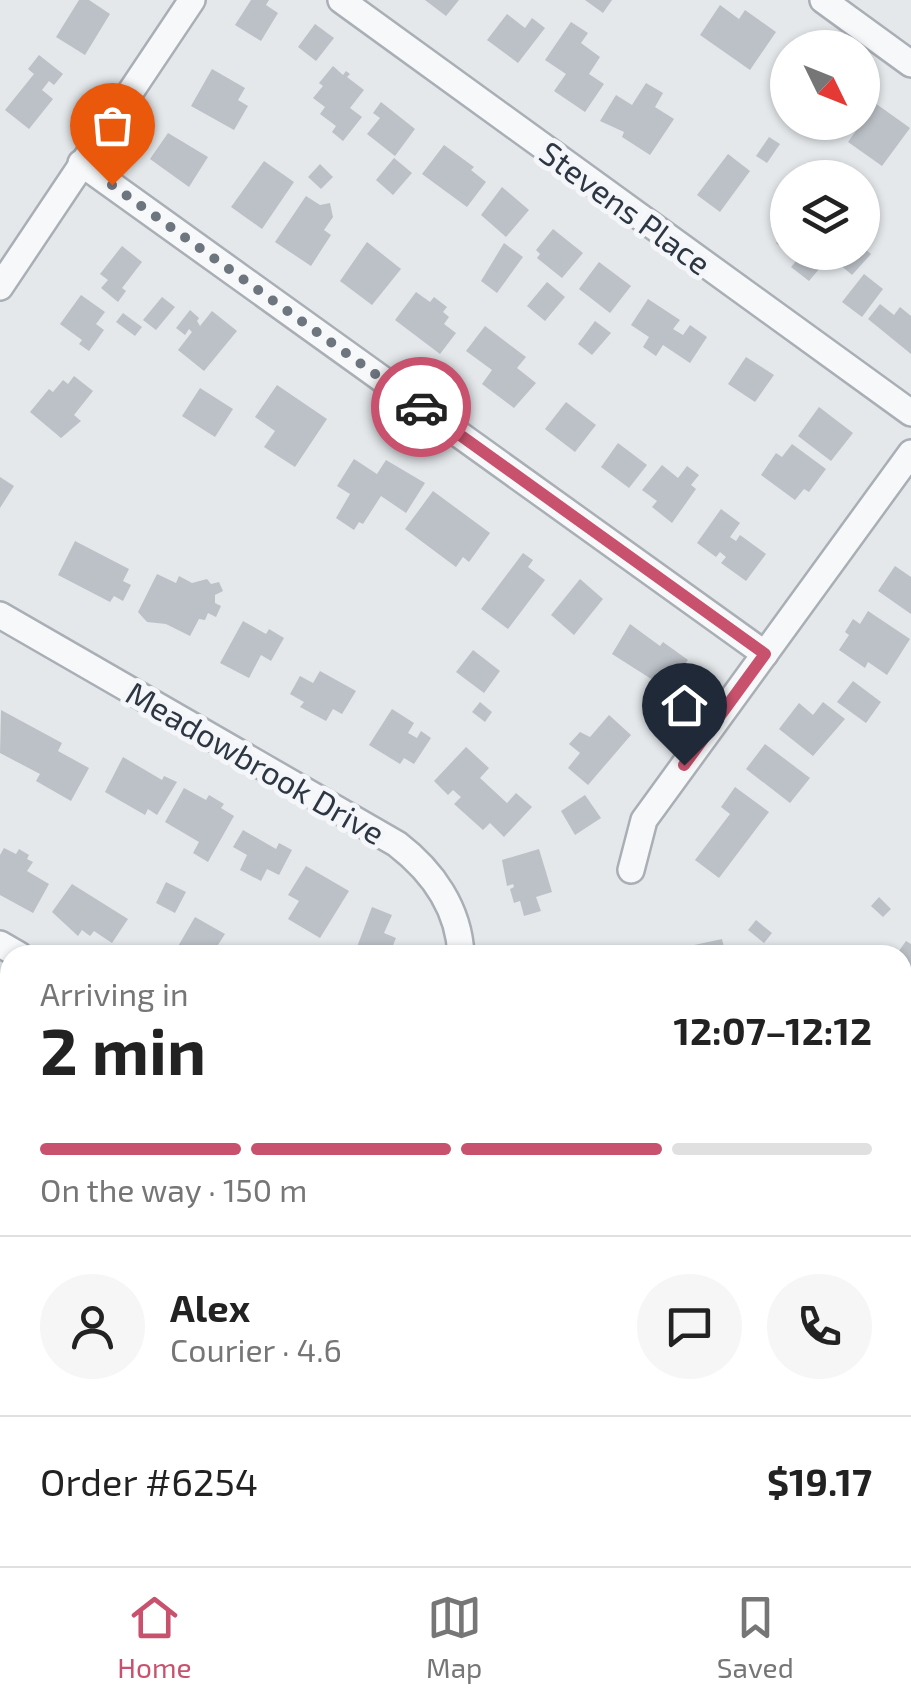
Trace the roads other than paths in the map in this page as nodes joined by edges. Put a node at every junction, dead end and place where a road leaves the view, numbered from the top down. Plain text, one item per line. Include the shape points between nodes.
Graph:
1 (192, 0) edge
2 (341, 0) edge
3 (823, 0) edge
4 (911, 64) edge
5 (82, 162) junction
6 (0, 287) edge
7 (911, 413) edge
8 (911, 453) edge
9 (0, 615) edge
10 (765, 654) junction
11 (632, 870) dead end
12 (459, 945) edge

1 - 5 street
2 - 7 street, Stevens Place
3 - 4 street
5 - 6 street
5 - 10 street
8 - 10 street
9 - 12 street, Meadowbrook Drive via 397,844 436,880
10 - 11 street via 644,820

